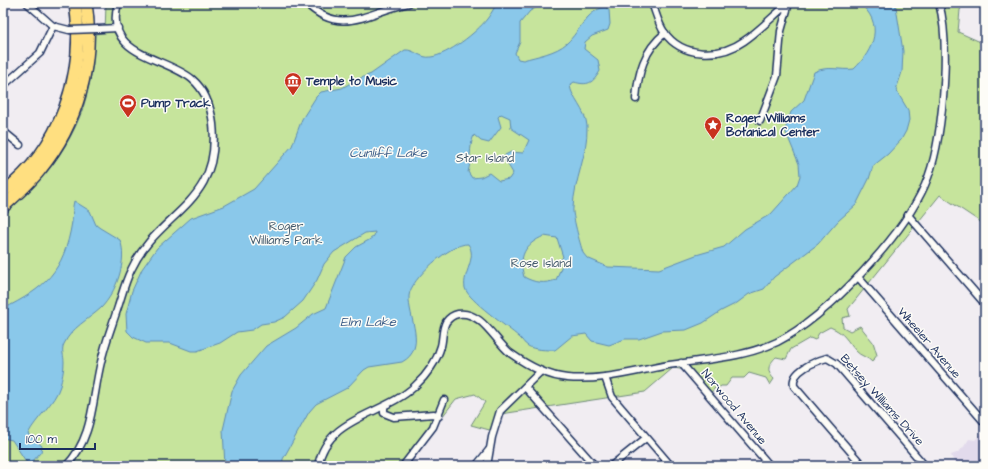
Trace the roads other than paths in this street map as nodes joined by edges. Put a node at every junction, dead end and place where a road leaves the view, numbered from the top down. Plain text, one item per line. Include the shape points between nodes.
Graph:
1 (27, 3) edge
2 (75, 3) edge
3 (86, 3) edge
4 (89, 3) edge
5 (118, 3) edge
6 (306, 3) edge
7 (409, 3) edge
8 (652, 3) edge
9 (789, 3) edge
10 (939, 3) edge
11 (53, 26) junction
12 (93, 28) junction
13 (118, 28) junction
14 (665, 34) junction
15 (3, 86) edge
16 (636, 99) dead end
17 (760, 121) dead end
18 (3, 131) edge
19 (20, 145) dead end
20 (3, 192) edge
21 (3, 206) edge
22 (908, 216) junction
23 (858, 277) junction
24 (985, 304) edge
25 (681, 363) junction
26 (541, 371) junction
27 (605, 377) junction
28 (525, 387) junction
29 (444, 400) dead end
30 (384, 407) junction
31 (439, 416) junction
32 (985, 423) edge
33 (646, 438) junction
34 (490, 449) junction
35 (66, 466) edge
36 (318, 466) edge
37 (403, 466) edge
38 (476, 466) edge
39 (487, 466) edge
40 (595, 466) edge
41 (611, 466) edge
42 (671, 466) edge
43 (770, 466) edge
44 (863, 466) edge
45 (925, 466) edge

1 - 11 street
2 - 20 highway via 78,29 77,56 73,83 64,109 38,156
3 - 12 highway
4 - 12 highway
5 - 13 street
6 - 7 street via 324,17 346,21
8 - 14 street
9 - 14 street via 744,42 723,51 691,51
9 - 17 street via 781,32 777,76
10 - 22 street via 945,50 943,94 936,144 927,181
11 - 12 street, bridge via 69,30
11 - 15 street via 40,52
12 - 13 street
12 - 21 highway via 84,76 72,117 62,139 47,162
13 - 35 street via 124,40 136,51 179,70 198,85 207,99 212,114 213,154 209,170 199,190 145,247 130,272 103,354 89,425 79,450
14 - 16 street via 653,46 643,63
18 - 19 street
22 - 23 street
22 - 24 street
23 - 25 street via 811,319 776,342 742,354
23 - 32 street, Wheeler Avenue
25 - 27 street
25 - 43 street, Norwood Avenue
26 - 27 street via 570,378
26 - 28 street
26 - 30 street via 511,353 478,319 467,314 457,315 450,318 446,324 439,352 426,375 411,390
27 - 33 street via 612,397
28 - 34 street via 500,411
28 - 40 street
29 - 31 street
30 - 31 street via 385,414 392,417 434,414
30 - 36 street via 346,424 337,431 324,446
31 - 37 street
33 - 41 street
33 - 42 street
34 - 38 street
34 - 39 street
44 - 45 street, Betsey Williams Drive via 794,386 793,380 797,374 817,360 827,358 837,364

